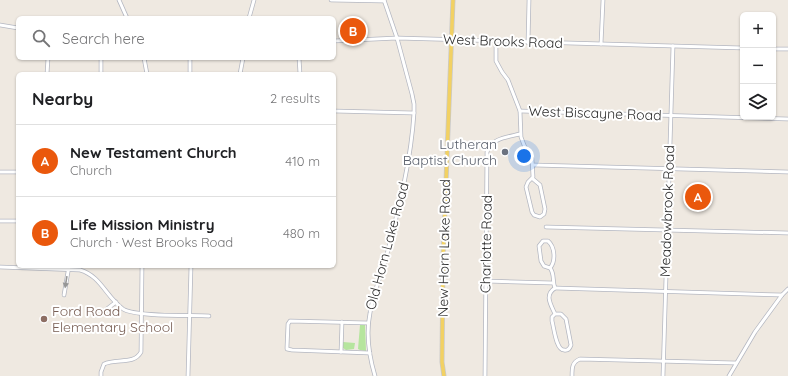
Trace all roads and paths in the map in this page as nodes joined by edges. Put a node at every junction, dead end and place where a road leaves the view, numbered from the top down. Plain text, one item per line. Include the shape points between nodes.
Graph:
1 (119, 0) edge
2 (254, 0) edge
3 (331, 0) edge
4 (384, 0) edge
5 (453, 0) edge
6 (529, 0) edge
7 (603, 0) edge
8 (126, 16) edge
9 (250, 16) edge
10 (0, 25) edge
11 (16, 28) edge
12 (397, 38) junction
13 (451, 39) junction
14 (336, 41) edge
15 (496, 42) junction
16 (528, 43) junction
17 (602, 44) junction
18 (673, 46) junction
19 (740, 48) edge
20 (776, 49) edge
21 (788, 49) edge
22 (48, 60) edge
23 (101, 60) edge
24 (144, 60) edge
25 (190, 60) edge
26 (243, 60) edge
27 (298, 60) edge
28 (47, 72) edge
29 (101, 72) edge
30 (147, 72) edge
31 (190, 72) edge
32 (240, 72) edge
33 (300, 72) edge
34 (520, 111) junction
35 (336, 112) edge
36 (414, 113) junction
37 (670, 116) junction
38 (788, 119) edge
39 (520, 134) junction
40 (534, 165) junction
41 (668, 169) junction
42 (0, 172) edge
43 (16, 172) edge
44 (788, 172) edge
45 (533, 178) junction
46 (0, 220) edge
47 (16, 221) edge
48 (546, 227) dead end
49 (666, 230) junction
50 (788, 234) edge
51 (0, 267) edge
52 (16, 267) edge
53 (68, 268) edge
54 (72, 268) edge
55 (142, 268) edge
56 (191, 268) edge
57 (550, 268) junction
58 (486, 281) junction
59 (553, 283) junction
60 (555, 288) junction
61 (788, 289) edge
62 (665, 291) junction
63 (64, 295) dead end
64 (782, 295) junction
65 (116, 302) junction
66 (103, 312) dead end
67 (141, 314) junction
68 (555, 314) junction
69 (189, 315) junction
70 (209, 316) dead end
71 (342, 322) junction
72 (368, 323) junction
73 (341, 352) junction
74 (370, 352) junction
75 (663, 361) junction
76 (736, 363) junction
77 (101, 376) edge
78 (188, 376) edge
79 (375, 376) edge
80 (444, 376) edge
81 (485, 376) edge
82 (572, 376) edge
83 (663, 376) edge
84 (729, 376) edge

1 - 8 street
2 - 9 street
3 - 4 street
4 - 12 street, Old Horn Lake Road
5 - 13 main road, New Horn Lake Road
6 - 16 street
7 - 17 street
10 - 11 street
12 - 13 street, West Brooks Road
12 - 14 street, West Brooks Road
12 - 36 street, Old Horn Lake Road via 413,99
13 - 15 street, West Brooks Road
13 - 80 main road, New Horn Lake Road via 443,260
15 - 16 street, West Brooks Road
15 - 34 street via 496,61 508,80
16 - 17 street, West Brooks Road
17 - 18 street, West Brooks Road
18 - 19 street, West Brooks Road
18 - 37 street, Meadowbrook Road
20 - 21 street
22 - 28 street
23 - 29 street
24 - 30 street
25 - 31 street
26 - 32 street
27 - 33 street
34 - 37 street, West Biscayne Road
34 - 39 street
35 - 36 street
36 - 72 street, Old Horn Lake Road via 403,190
37 - 38 street, West Biscayne Road
37 - 41 street, Meadowbrook Road
39 - 40 street
39 - 58 street, Charlotte Road via 497,140 488,150
40 - 41 street
40 - 45 street
41 - 44 street
41 - 49 street, Meadowbrook Road
42 - 43 street
45 - 45 street via 527,183 526,188 532,213 541,216 545,213 545,208 539,184
46 - 47 street
48 - 49 street
49 - 50 street
49 - 62 street, Meadowbrook Road
51 - 52 street
53 -> 63 street
54 - 65 street via 98,280
55 - 67 street
56 - 69 street
57 - 57 street via 554,261 552,245 548,241 543,241 538,246 541,261 544,266
57 - 59 street
58 - 59 street
58 - 81 street, Charlotte Road
59 - 60 street
60 - 62 street
60 - 68 street via 550,292 549,298
61 - 64 street
62 - 64 street
62 - 75 street, Meadowbrook Road
64 - 76 street
65 - 66 street
65 - 67 street via 127,311
67 - 69 street
67 - 77 street via 139,356 134,360 110,361 104,364
68 - 68 street via 552,320 558,346 565,350 571,346 566,319 561,314
69 - 70 street
69 - 78 street
71 - 72 street
71 - 73 street
71 - 73 street via 289,322 287,349
72 - 74 street, Old Horn Lake Road
73 - 74 street
74 - 79 street, Old Horn Lake Road
75 - 76 street
75 - 82 street via 580,359 572,365
75 - 83 street, Meadowbrook Road
76 - 84 street

